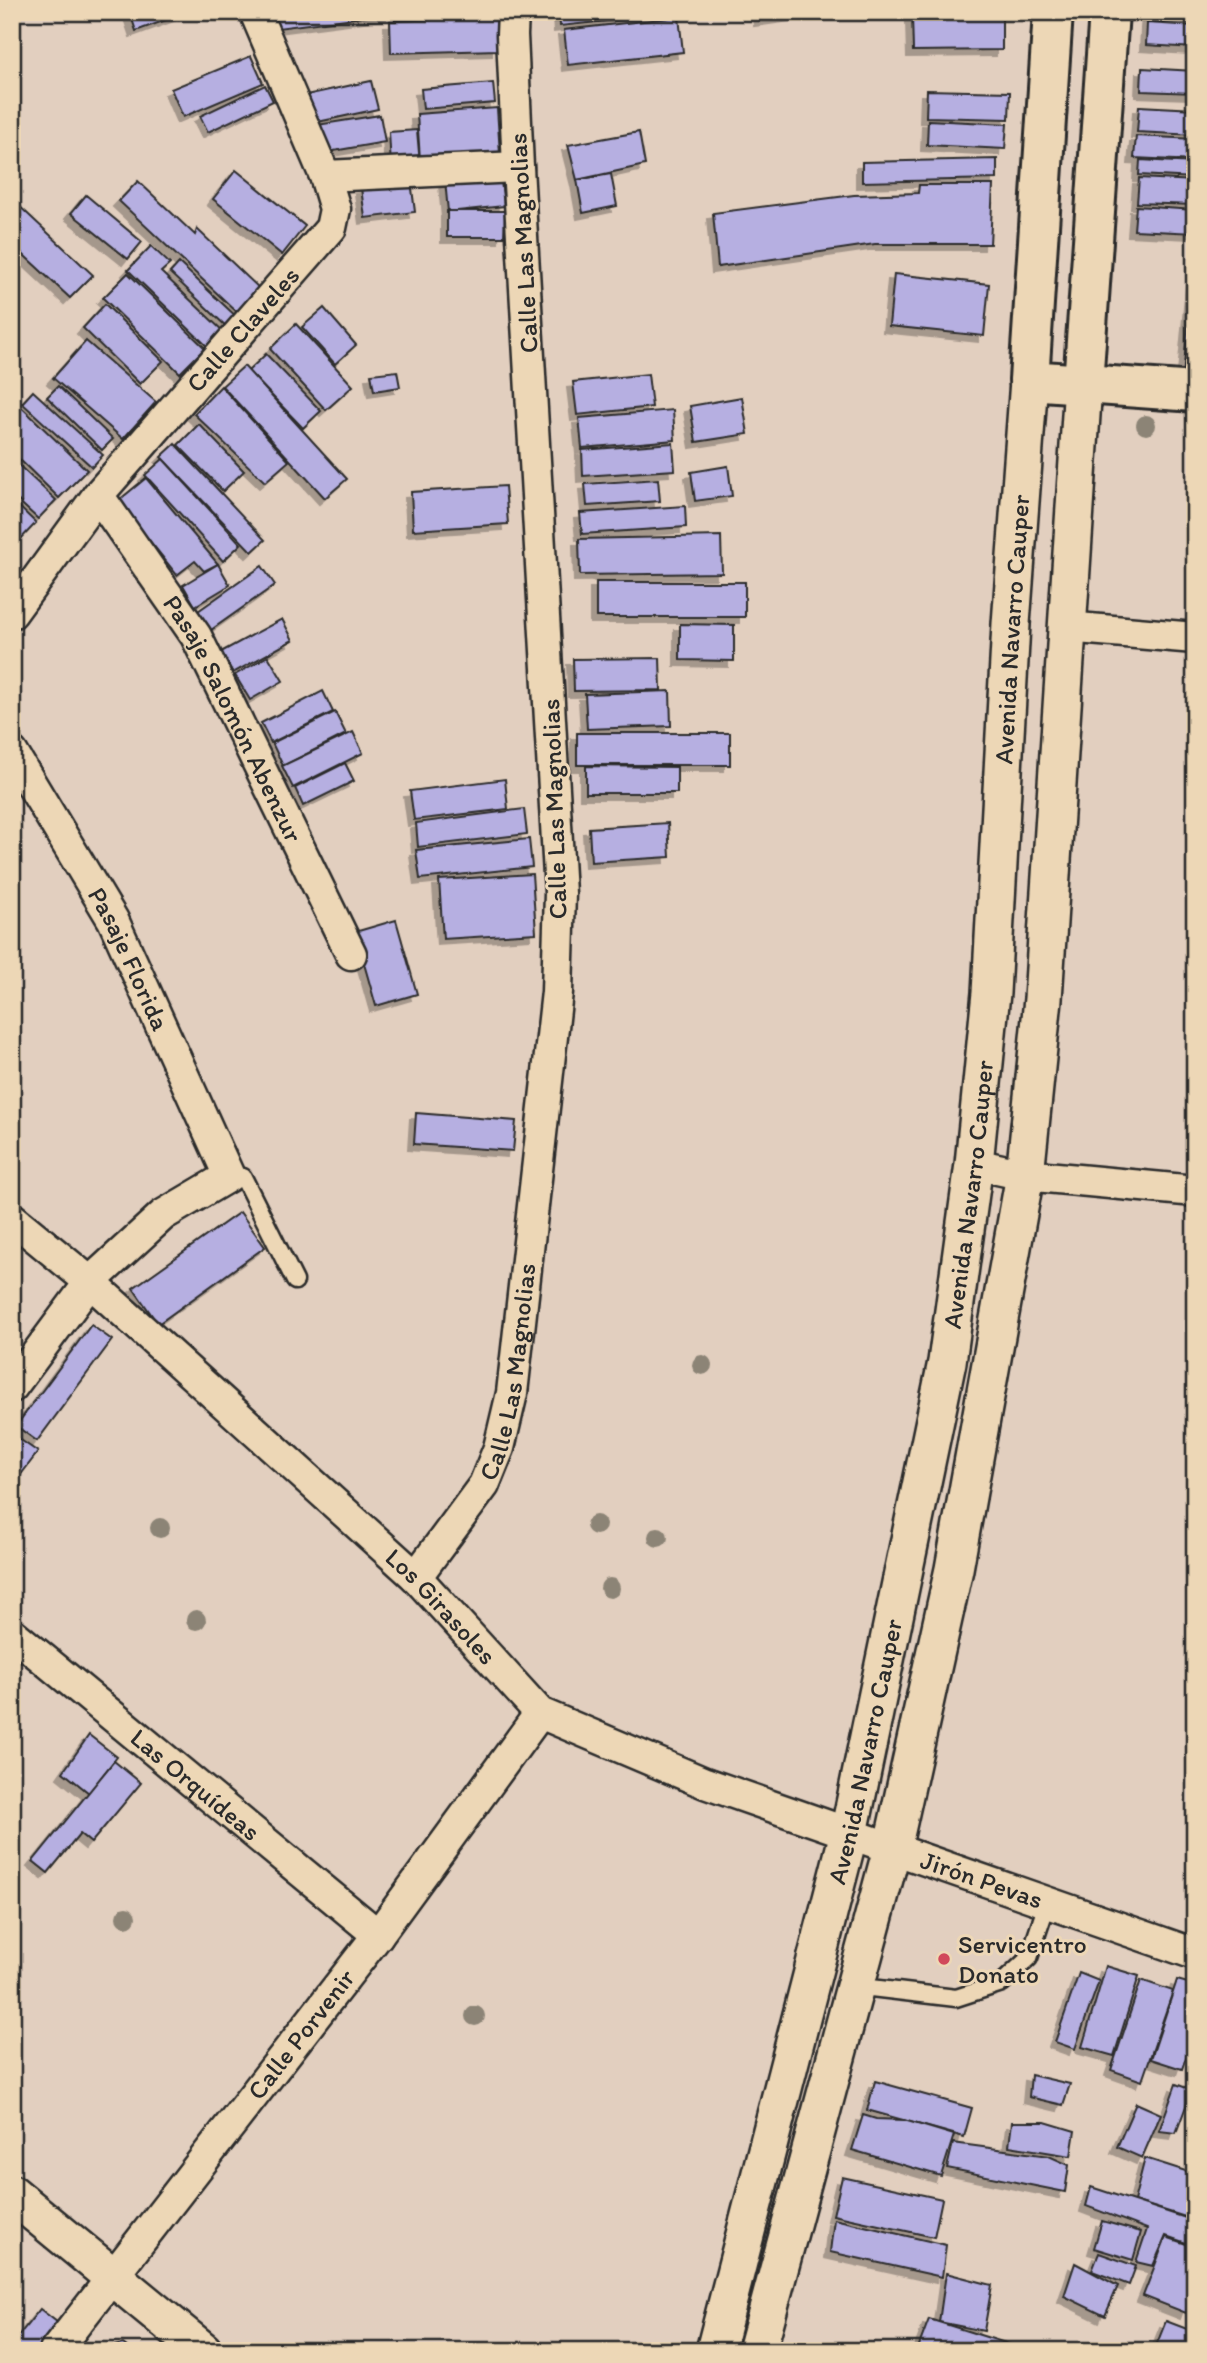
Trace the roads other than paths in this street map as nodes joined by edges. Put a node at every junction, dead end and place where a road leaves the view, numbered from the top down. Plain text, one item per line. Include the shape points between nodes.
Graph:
1 (256, 12) edge
2 (513, 12) edge
3 (1053, 12) edge
4 (1109, 12) edge
5 (518, 167) junction
6 (325, 177) junction
7 (1029, 380) junction
8 (1083, 384) junction
9 (1195, 392) edge
10 (98, 495) junction
11 (12, 614) edge
12 (1066, 627) junction
13 (1195, 638) edge
14 (12, 752) edge
15 (351, 954) dead end
16 (974, 1164) junction
17 (1026, 1175) junction
18 (229, 1176) junction
19 (1195, 1191) edge
20 (12, 1218) edge
21 (295, 1281) dead end
22 (90, 1282) junction
23 (12, 1387) edge
24 (416, 1577) junction
25 (12, 1633) edge
26 (540, 1713) junction
27 (849, 1833) junction
28 (892, 1849) junction
29 (1047, 1904) junction
30 (378, 1935) junction
31 (1195, 1954) edge
32 (854, 1986) junction
33 (12, 2194) edge
34 (114, 2276) junction
35 (55, 2351) edge
36 (203, 2351) edge
37 (715, 2351) edge
38 (757, 2351) edge

1 - 6 street, Calle Claveles
2 - 5 street, Calle Las Magnolias
3 - 7 main road, Avenida Navarro Cauper
4 - 8 main road
5 - 6 street
5 - 24 street, Calle Las Magnolias via 560,894 556,992 512,1393 499,1448 484,1485
6 - 10 street, Calle Claveles via 335,209 331,228
7 - 8 main road
7 - 16 street, Avenida Navarro Cauper via 991,993
8 - 9 main road
8 - 12 street
10 - 11 street, Calle Claveles
10 - 15 street, Pasaje Salomón Abenzur via 196,636
12 - 13 street
12 - 17 street via 1043,999
14 - 18 street, Pasaje Florida via 113,920
16 - 17 street
16 - 27 street, Avenida Navarro Cauper via 947,1362
17 - 19 street
17 - 28 street via 954,1569
18 - 21 lane via 243,1177
18 - 22 street via 163,1215
20 - 22 street, Los Girasoles
22 - 23 street
22 - 24 street, Los Girasoles
24 - 26 street, Los Girasoles
25 - 30 street, Las Orquídeas
26 - 27 street, Los Girasoles via 705,1783
26 - 30 street, Calle Porvenir
27 - 28 street, Jirón Pevas
27 - 37 street, Avenida Navarro Cauper
28 - 29 street, Jirón Pevas
28 - 32 street
29 - 31 street, Jirón Pevas
29 - 32 lane via 1029,1958 1002,1983 956,1998
30 - 34 street, Calle Porvenir
32 - 38 street
33 - 34 street
34 - 35 street, Calle Porvenir
34 - 36 street

